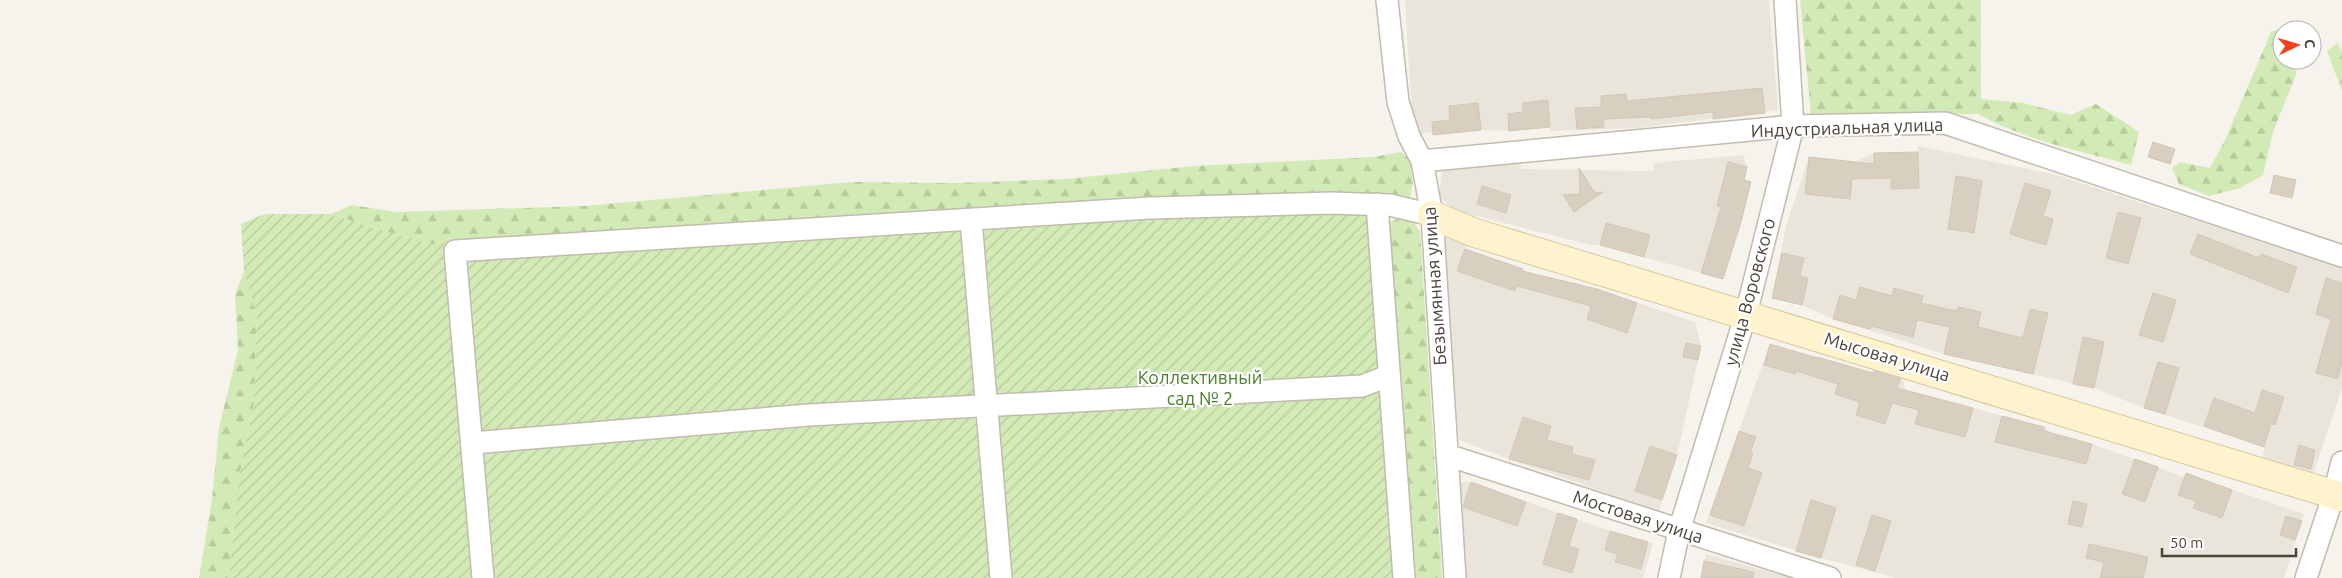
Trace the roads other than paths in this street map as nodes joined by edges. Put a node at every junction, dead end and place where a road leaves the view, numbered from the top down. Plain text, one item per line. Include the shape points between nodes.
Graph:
1 (1387, 0) edge
2 (1785, 0) edge
3 (1793, 126) junction
4 (1422, 161) junction
5 (1377, 204) junction
6 (1432, 215) junction
7 (971, 220) junction
8 (2342, 256) edge
9 (1746, 314) junction
10 (1388, 376) junction
11 (985, 406) junction
12 (472, 443) junction
13 (1447, 455) junction
14 (2342, 462) edge
15 (2338, 496) edge
16 (1679, 531) junction
17 (483, 578) edge
18 (1001, 578) edge
19 (1404, 578) edge
20 (1455, 578) edge
21 (1669, 578) edge
22 (1830, 578) edge
23 (2306, 578) edge

1 - 4 street, Безымянная улица via 1398,102 1409,136
2 - 3 street, улица Воровского
3 - 4 street, Индустриальная улица
3 - 8 street, Индустриальная улица via 1945,123
3 - 9 street, улица Воровского
4 - 6 street, Безымянная улица
5 - 6 street
5 - 7 street via 1150,208
5 - 10 street
6 - 9 street, Мысовая улица via 1475,233
6 - 13 street, Безымянная улица
7 - 11 street
7 - 12 street via 455,251
9 - 15 street, Мысовая улица
9 - 16 street, улица Воровского
10 - 11 street via 1362,386
10 - 19 street
11 - 12 street via 809,415
11 - 18 street
12 - 17 street
13 - 16 street, Мостовая улица
13 - 20 street, Безымянная улица
14 - 15 street
15 - 23 street
16 - 21 street, улица Воровского
16 - 22 street, Мостовая улица

